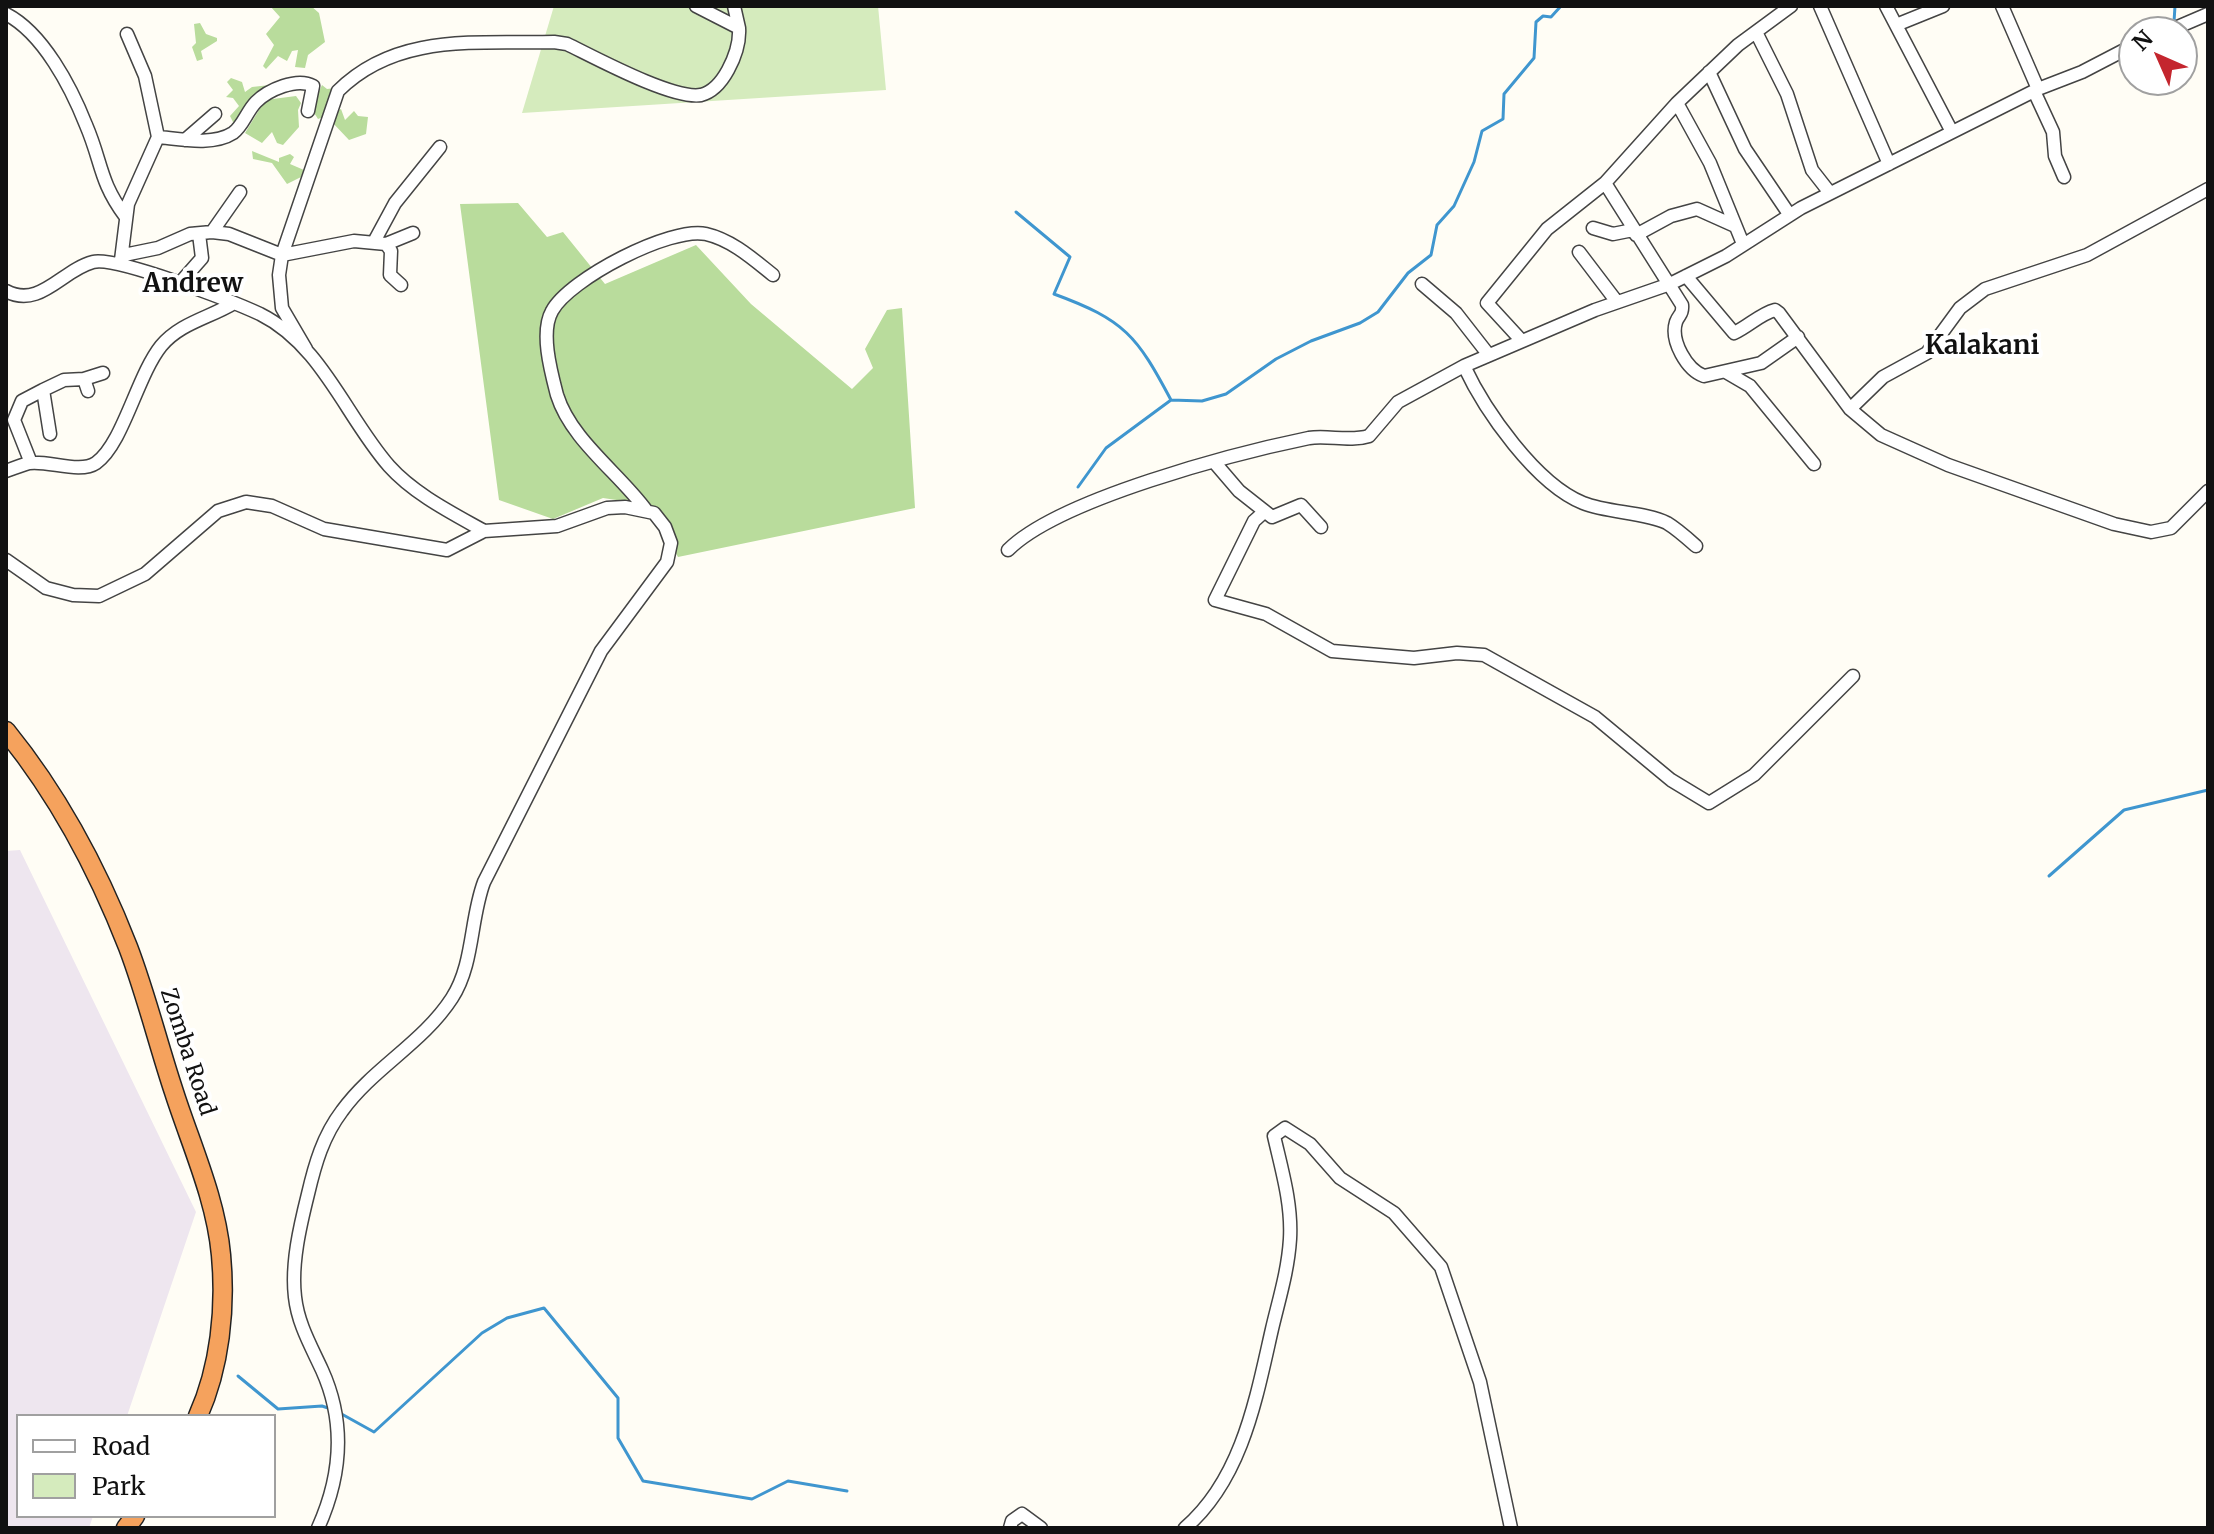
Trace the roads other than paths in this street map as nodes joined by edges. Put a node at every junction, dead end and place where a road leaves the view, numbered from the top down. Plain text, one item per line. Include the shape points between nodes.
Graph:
1 (696, 6) edge
2 (734, 6) edge
3 (1791, 6) edge
4 (1820, 6) edge
5 (1886, 6) edge
6 (1943, 6) edge
7 (2002, 6) edge
8 (6, 14) edge
9 (1896, 25) junction
10 (739, 28) junction
11 (1756, 32) junction
12 (127, 34) dead end
13 (2118, 53) edge
14 (1709, 72) junction
15 (2036, 90) junction
16 (1677, 103) junction
17 (308, 111) dead end
18 (215, 114) dead end
19 (1952, 132) junction
20 (158, 137) junction
21 (185, 140) junction
22 (440, 147) dead end
23 (1889, 164) junction
24 (2064, 177) dead end
25 (1605, 183) junction
26 (2208, 189) edge
27 (240, 192) dead end
28 (1830, 193) junction
29 (1789, 214) junction
30 (125, 216) junction
31 (1735, 226) junction
32 (1593, 228) dead end
33 (1635, 232) junction
34 (205, 233) junction
35 (413, 233) dead end
36 (381, 242) junction
37 (1743, 244) junction
38 (1579, 252) dead end
39 (282, 255) junction
40 (122, 259) junction
41 (773, 275) dead end
42 (1686, 276) junction
43 (180, 283) junction
44 (1422, 284) dead end
45 (1670, 284) junction
46 (401, 285) dead end
47 (6, 291) edge
48 (1617, 302) junction
49 (234, 303) junction
50 (1798, 337) junction
51 (1521, 340) junction
52 (306, 349) junction
53 (1488, 354) junction
54 (1464, 366) junction
55 (1726, 372) junction
56 (103, 373) dead end
57 (43, 390) junction
58 (1850, 409) junction
59 (50, 434) dead end
60 (31, 463) junction
61 (1215, 463) junction
62 (1814, 464) dead end
63 (6, 471) edge
64 (2208, 491) edge
65 (646, 510) junction
66 (1264, 512) junction
67 (1321, 527) dead end
68 (484, 531) junction
69 (1696, 546) dead end
70 (1008, 550) dead end
71 (6, 560) edge
72 (1853, 676) dead end
73 (6, 731) edge
74 (199, 1414) edge
75 (318, 1528) edge
76 (1010, 1528) edge
77 (1041, 1528) edge
78 (1185, 1528) edge
79 (1511, 1528) edge

1 - 10 street
2 - 10 street
3 - 11 street
4 - 23 street
5 - 9 street
6 - 9 street
7 - 15 street
8 - 30 street via 31,34 73,97 103,183
9 - 19 street
10 - 39 street via 736,54 725,75 699,95 677,93 554,42 438,43 377,64 338,91
11 - 14 street
11 - 28 street via 1787,94 1812,170
12 - 20 street via 145,76
13 - 15 street
14 - 16 street
14 - 29 street via 1745,149
15 - 19 street
15 - 24 street
16 - 25 street
16 - 31 street via 1710,163
17 - 21 street via 313,86 296,82 257,101 236,131
18 - 21 street
19 - 23 street
20 - 21 street
20 - 30 street
22 - 36 street via 395,203
23 - 28 street
25 - 33 street
25 - 51 street via 1547,229 1487,303
26 - 58 street via 2087,255 1985,289 1960,308 1927,353 1883,377
27 - 34 street
28 - 29 street
29 - 37 street
30 - 40 street
31 - 33 street via 1697,209
31 - 37 street
32 - 33 street via 1613,234
33 - 45 street
34 - 39 street via 229,234
34 - 40 street
34 - 43 street via 202,258
35 - 36 street
36 - 39 street via 354,241
36 - 46 street via 391,251 390,275
37 - 42 street
38 - 48 street
39 - 52 street via 282,308
40 - 43 street
40 - 47 street via 86,264 32,296
41 - 65 street via 716,237 681,234 605,267 552,310 548,347 558,396 578,431
42 - 45 street
42 - 50 street via 1734,333 1775,310
43 - 49 street
44 - 53 street via 1456,313
45 - 48 street
45 - 55 street via 1682,305 1676,334 1684,360 1704,376
48 - 51 street
49 - 52 street via 269,319
49 - 60 street via 181,328 163,343 97,463
50 - 55 street via 1761,363
50 - 58 street
51 - 53 street
52 - 68 street via 389,466 431,500
53 - 54 street
54 - 61 street via 1398,402 1369,436 1308,439
54 - 69 street via 1516,447 1569,497 1664,522
55 - 62 street via 1750,386
56 - 57 street via 86,385 64,380
57 - 59 street
57 - 60 street via 22,401 14,420
58 - 64 street via 1881,435 1937,461 2140,531 2171,528
60 - 63 street
61 - 66 street
61 - 70 street via 1057,517 1027,532
65 - 68 street via 607,508 557,526
65 - 75 street via 667,533 667,562 601,651 484,882 458,987 428,1027 343,1109 320,1150 302,1219 295,1296 335,1406 340,1453
66 - 67 street via 1272,517 1301,505
66 - 72 street via 1254,521 1215,600 1266,614 1332,651 1414,658 1484,655 1595,717 1671,780 1709,803 1754,775
68 - 71 street via 454,549 438,550 324,529 272,506 246,502 218,511 145,574 103,595 41,587
73 - 74 highway, Zomba Road via 72,828 106,895 129,948 210,1201 221,1253 222,1301 216,1362
76 - 77 street via 1022,1514
78 - 79 street via 1232,1464 1257,1405 1290,1238 1288,1194 1274,1136 1285,1128 1310,1144 1340,1178 1394,1213 1441,1267 1480,1382

